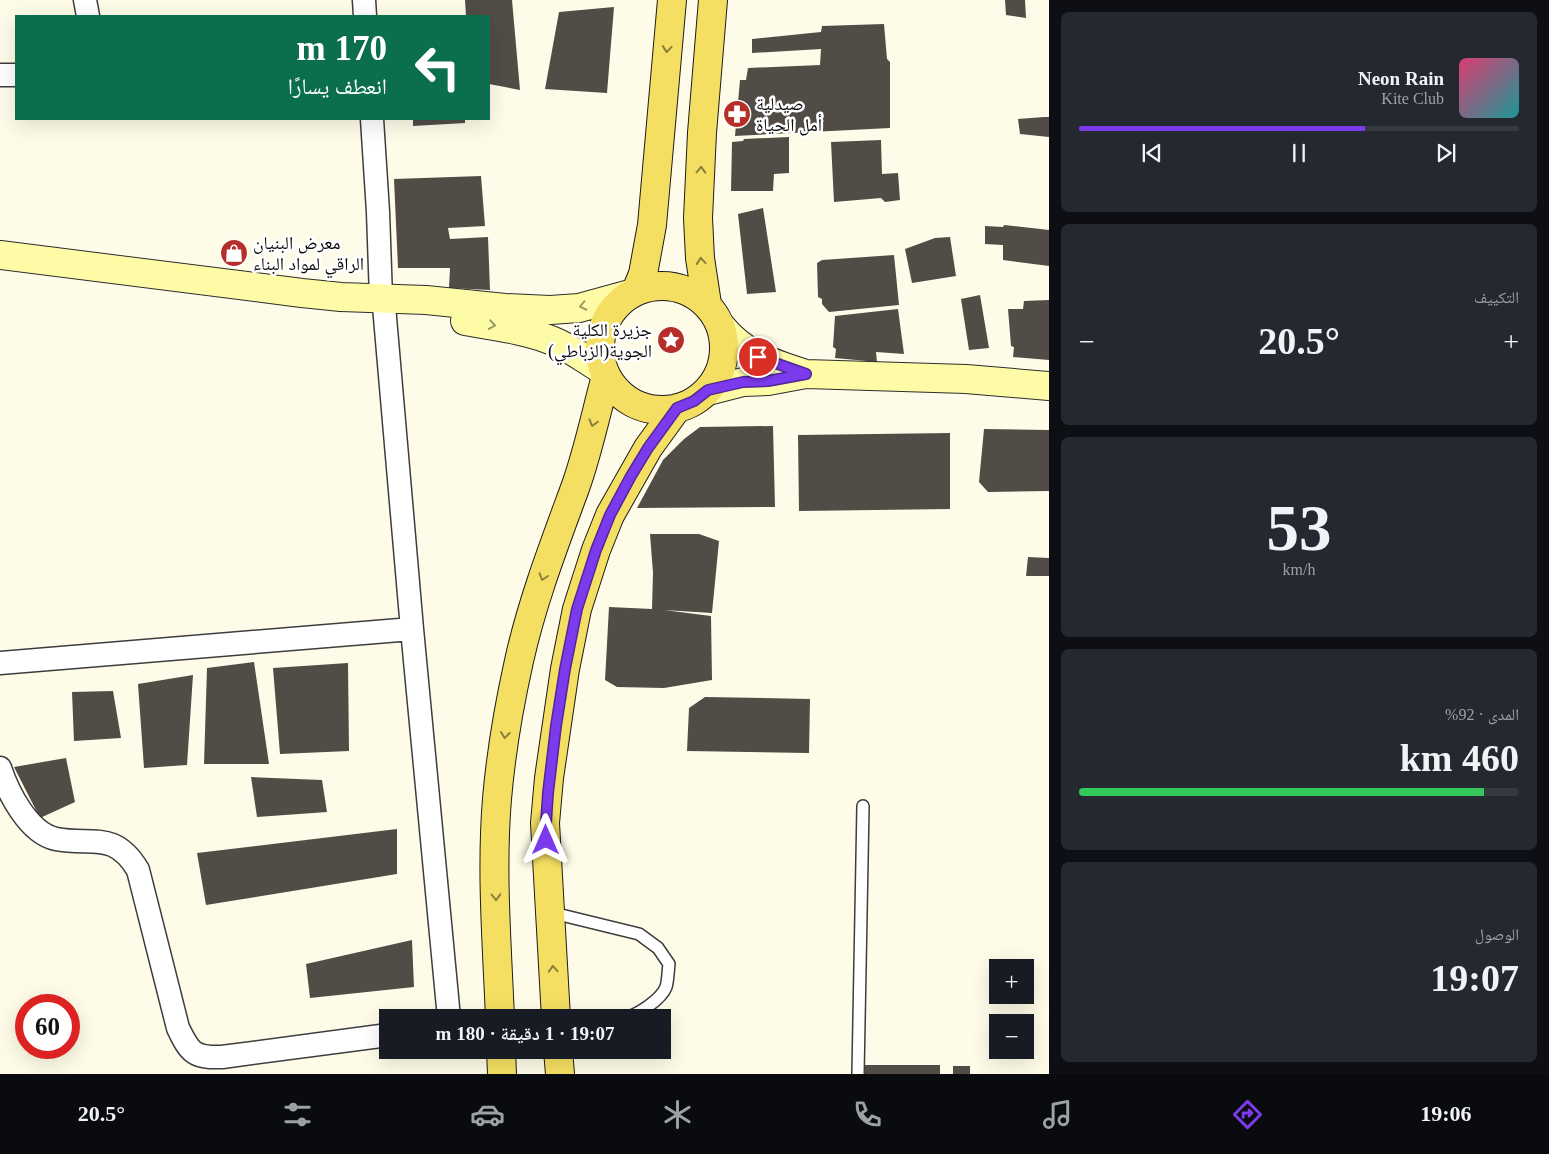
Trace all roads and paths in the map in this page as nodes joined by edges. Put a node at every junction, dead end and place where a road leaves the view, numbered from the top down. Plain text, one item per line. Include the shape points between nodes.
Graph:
1 (85, 0) edge
2 (364, 0) edge
3 (672, 0) edge
4 (713, 0) edge
5 (88, 15) edge
6 (365, 15) edge
7 (0, 75) edge
8 (15, 75) edge
9 (372, 120) edge
10 (0, 255) edge
11 (633, 292) junction
12 (383, 302) junction
13 (714, 315) junction
14 (605, 373) junction
15 (806, 374) junction
16 (1049, 386) edge
17 (708, 390) junction
18 (677, 408) junction
19 (412, 629) junction
20 (0, 663) edge
21 (0, 768) edge
22 (863, 806) dead end
23 (549, 912) junction
24 (448, 1009) edge
25 (500, 1009) edge
26 (555, 1009) edge
27 (643, 1009) edge
28 (379, 1036) edge
29 (501, 1059) edge
30 (559, 1059) edge
31 (502, 1074) edge
32 (560, 1074) edge
33 (858, 1074) edge

1 - 5 street
2 - 6 street
3 -> 11 main road via 652,225 644,274
13 -> 4 main road via 701,265 698,218
7 - 8 street
9 - 12 street
10 - 12 street
11 -> 12 street via 579,308 550,310
11 - 13 main road via 651,286 681,288 695,294
11 - 14 main road via 614,308 603,327 600,357
12 -> 14 street via 422,314 501,327 553,341
12 - 19 street
13 - 15 street via 749,352
13 - 17 main road via 724,343 724,360
14 - 18 main road via 628,400 644,408
14 -> 25 main road via 575,487 556,535 519,659 508,714 497,798 495,852
15 - 16 street via 966,379
15 - 17 street
17 - 18 main road
18 - 23 main road via 648,448 610,515 577,609 549,778 546,823
19 - 20 street
19 - 24 street
21 - 28 street via 21,813 40,830 55,839 99,841 118,847 130,857 138,870 178,1028 194,1053 204,1058 222,1057
22 - 33 lane
26 -> 23 main road
23 - 27 lane via 639,934 658,948 669,964 666,988
29 - 31 main road
30 - 32 main road

